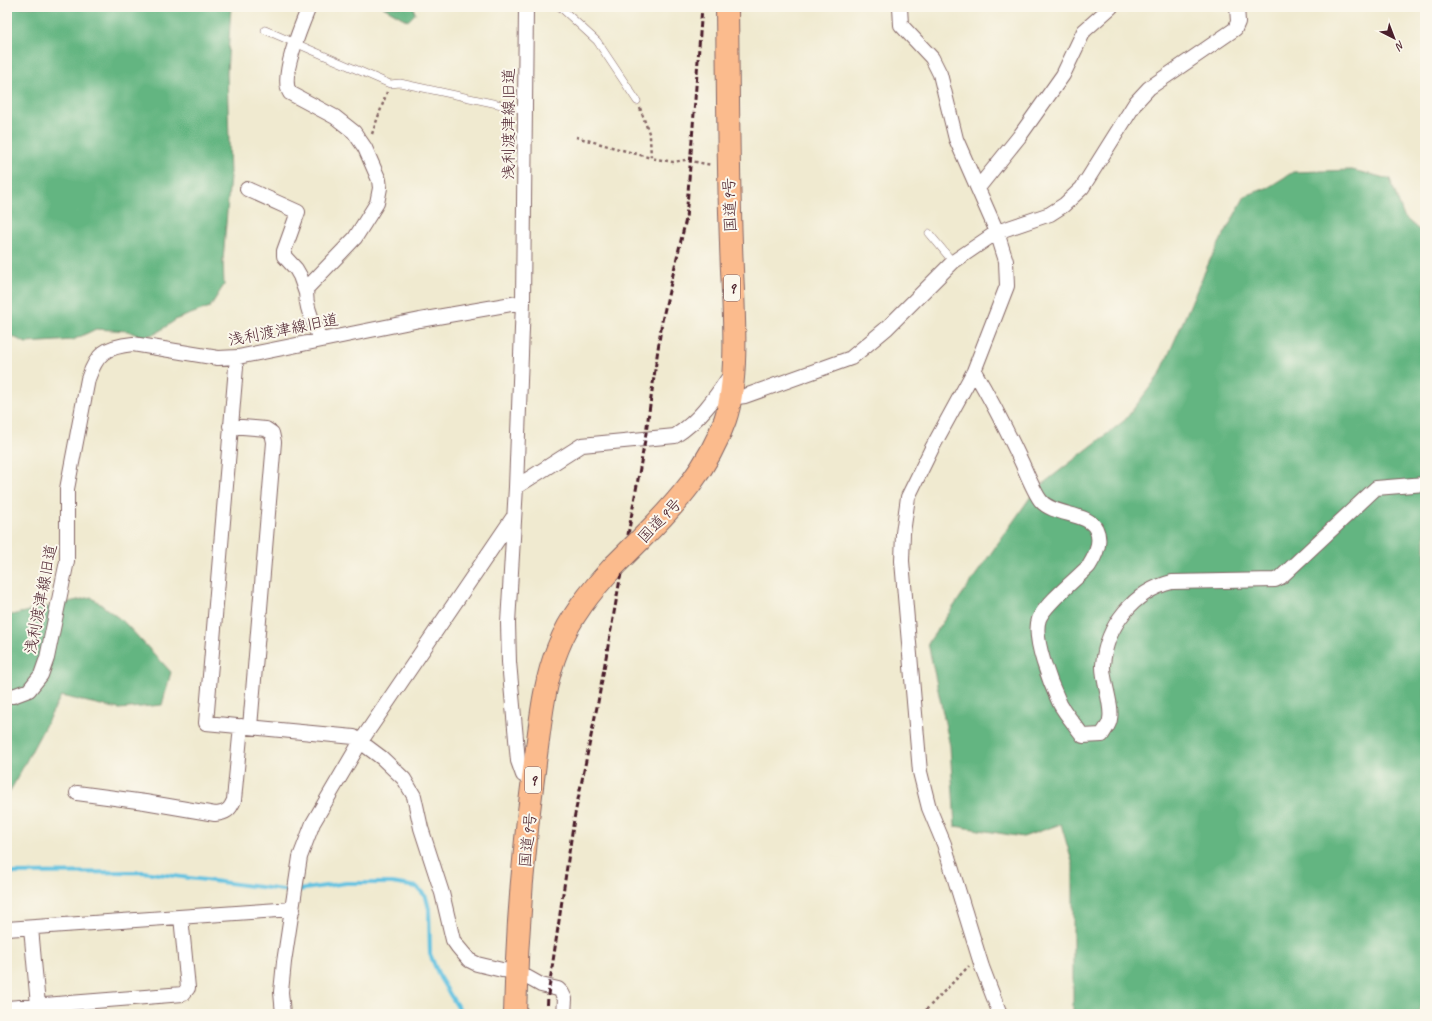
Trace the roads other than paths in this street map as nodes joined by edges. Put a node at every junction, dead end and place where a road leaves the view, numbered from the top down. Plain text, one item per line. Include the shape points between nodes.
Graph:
1 (309, 7) edge
2 (526, 7) edge
3 (560, 7) edge
4 (727, 7) edge
5 (900, 7) edge
6 (1111, 7) edge
7 (1237, 7) edge
8 (265, 30) dead end
9 (294, 44) junction
10 (637, 100) road end
11 (526, 110) junction
12 (978, 188) junction
13 (247, 189) dead end
14 (997, 232) junction
15 (929, 233) dead end
16 (953, 262) junction
17 (306, 294) junction
18 (523, 302) junction
19 (320, 340) junction
20 (236, 367) dead end
21 (733, 371) junction
22 (974, 371) junction
23 (730, 398) junction
24 (230, 426) junction
25 (1425, 484) edge
26 (516, 487) junction
27 (514, 516) junction
28 (7, 695) edge
29 (245, 726) junction
30 (361, 741) junction
31 (533, 780) junction
32 (77, 793) dead end
33 (293, 909) junction
34 (181, 917) junction
35 (31, 928) junction
36 (7, 929) edge
37 (516, 971) junction
38 (38, 1006) junction
39 (7, 1008) edge
40 (283, 1014) edge
41 (516, 1014) edge
42 (564, 1014) edge
43 (1000, 1014) edge

1 - 9 street
2 - 11 street, 浅利渡津線旧道
3 - 10 lane via 596,41
4 - 21 highway, 国道9号 / 9
5 - 12 street via 901,25 932,58 940,74 956,139
6 - 12 street via 1084,32 1063,75
7 - 14 street via 1238,22 1235,29 1148,88 1136,102 1075,196 1050,214
8 - 9 lane
9 - 11 lane via 390,84
9 - 17 street via 287,82 290,93 335,117 354,132 365,148 380,188 377,203 355,238 313,280
11 - 18 street, 浅利渡津線旧道
12 - 14 street
13 - 17 street via 298,212 284,256 296,269
14 - 16 street
14 - 22 street via 1006,261 1007,286
15 - 16 lane
16 - 23 street via 887,328 851,358 745,396
17 - 19 street
18 - 19 street, 浅利渡津線旧道
18 - 26 street
19 - 28 street, 浅利渡津線旧道 via 218,358 133,344 110,348 98,357 88,379 67,489 67,561 47,658 41,675 29,690 13,696
20 - 24 street
21 - 23 highway, 国道9号 / 9
21 - 26 street via 708,408 675,436 582,445
22 - 25 street via 993,403 1041,501 1065,514 1092,522 1097,531 1099,545 1089,566 1045,609 1039,619 1037,635 1038,646 1061,704 1083,736 1102,735 1110,719 1103,666 1109,638 1119,618 1136,599 1157,586 1172,582 1281,578 1376,488
22 - 43 street via 908,497 902,561 920,772 929,808 944,844
23 - 31 highway, 国道9号 / 9, bridge via 726,418 710,455 686,492 586,598 565,632 548,682
24 - 29 street via 206,723
24 - 29 street via 266,429 272,433 274,442
26 - 27 street
27 - 30 street
27 - 31 street via 508,623 509,662 518,760 523,775
29 - 30 street via 354,737
29 - 32 street via 234,800 229,810 222,814
30 - 33 street via 313,823 300,857
30 - 37 street via 398,773 414,796 453,940 469,960 477,964
31 - 37 highway, 国道9号 / 9
33 - 34 street
33 - 40 street via 281,992
34 - 35 street
34 - 38 street via 188,988 183,994
35 - 36 street
35 - 38 street
37 - 41 highway, 国道9号 / 9
37 - 42 street via 540,985 554,987 562,993
38 - 39 street

